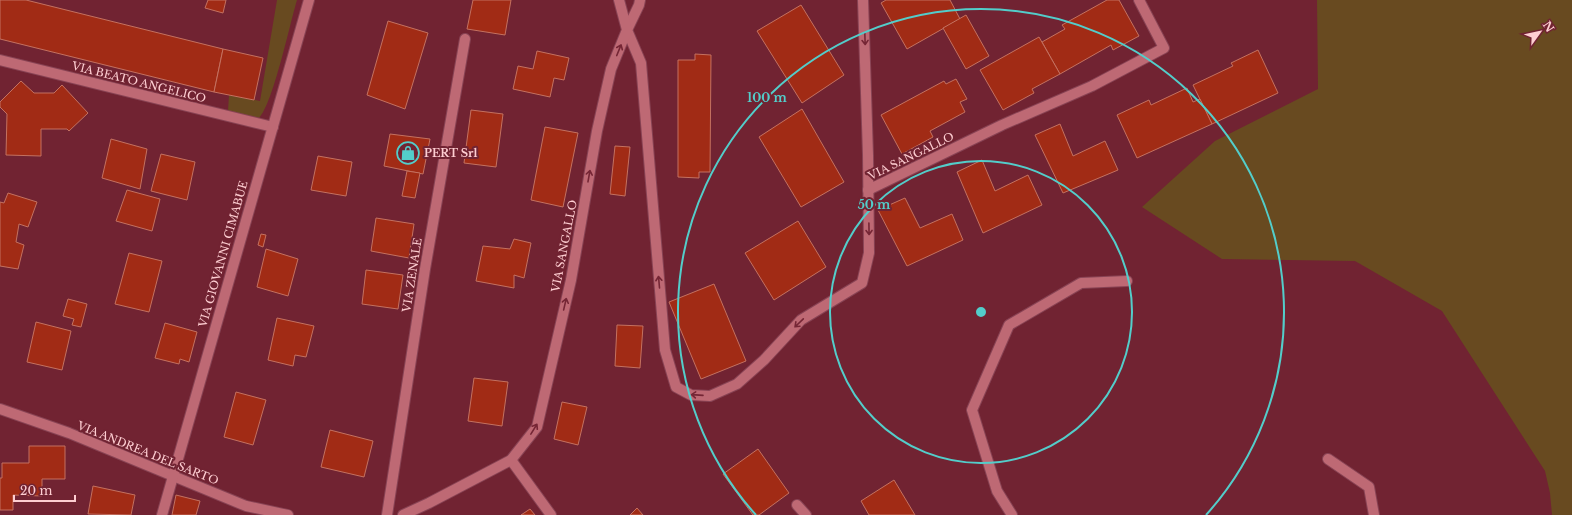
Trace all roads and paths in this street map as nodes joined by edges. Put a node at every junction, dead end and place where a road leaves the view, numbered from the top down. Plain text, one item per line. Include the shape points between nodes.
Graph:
1 (309, 0) edge
2 (619, 0) edge
3 (863, 0) edge
4 (1139, 0) edge
5 (640, 3) edge
6 (627, 30) junction
7 (465, 39) dead end
8 (0, 60) edge
9 (273, 127) junction
10 (868, 190) junction
11 (1127, 281) dead end
12 (0, 409) edge
13 (1328, 459) dead end
14 (511, 460) junction
15 (172, 476) junction
16 (797, 505) dead end
17 (416, 513) edge
18 (162, 515) edge
19 (288, 515) edge
20 (387, 515) edge
21 (403, 515) edge
22 (551, 515) edge
23 (806, 515) edge
24 (1012, 515) edge
25 (1374, 515) edge

1 - 9 street, VIA GIOVANNI CIMABUE
2 - 6 street
3 -> 10 street
4 - 10 street, VIA SANGALLO via 1164,48 1092,86 1002,125
5 - 6 street, VIA SANGALLO
10 -> 6 street, VIA SANGALLO via 869,253 862,283 801,320 764,360 737,384 710,396 691,395 676,387 665,350 641,63
14 -> 6 street, VIA SANGALLO via 537,427 571,280 611,69
7 - 20 street, VIA ZENALE via 422,285
8 - 9 street, VIA BEATO ANGELICO
9 - 15 street, VIA GIOVANNI CIMABUE
11 - 24 street via 1081,283 1009,325 972,410 997,491
12 - 15 street, VIA ANDREA DEL SARTO via 69,433
13 - 25 street via 1369,486
14 - 17 street
14 - 22 street
15 - 18 street, VIA GIOVANNI CIMABUE
15 - 19 street, VIA ANDREA DEL SARTO via 246,506
16 - 23 street
17 - 21 street

